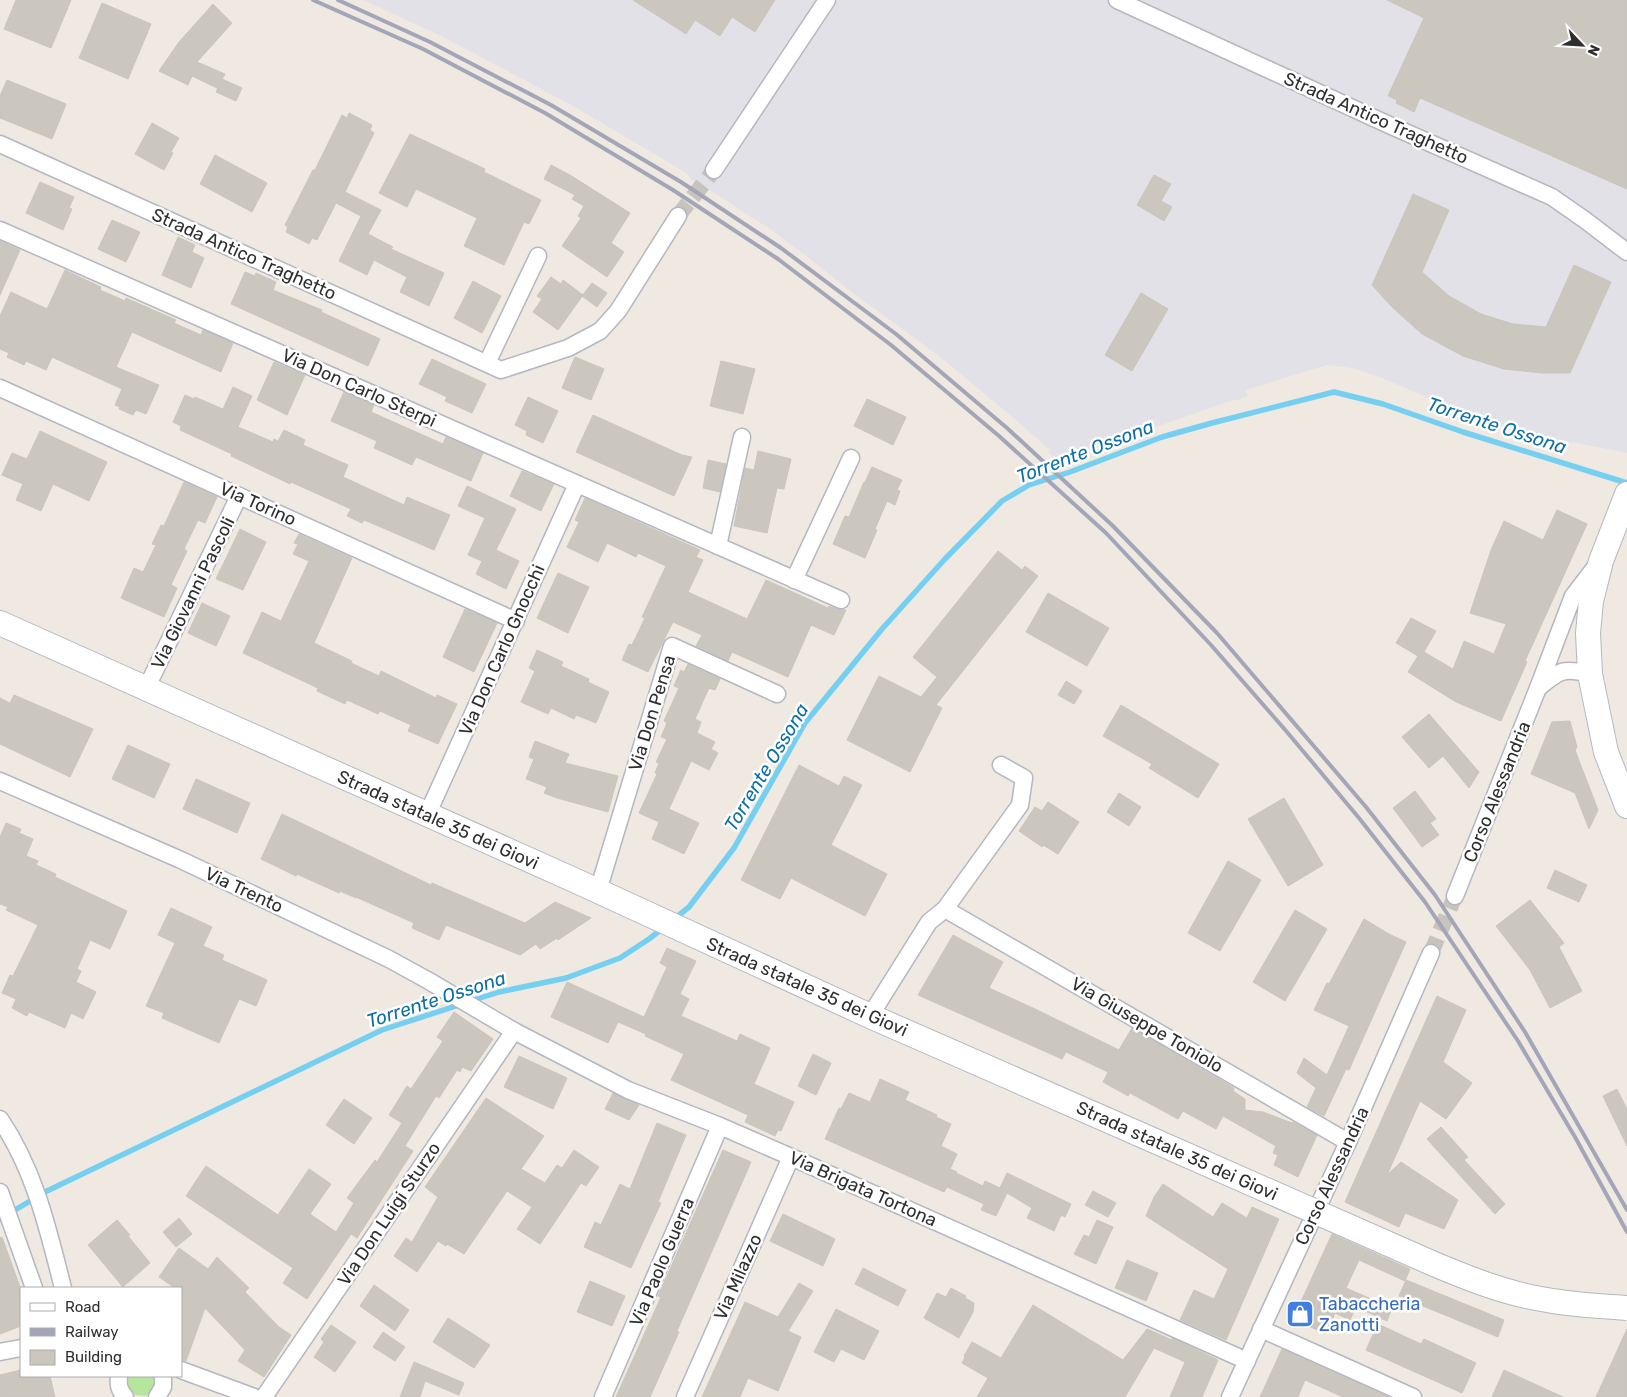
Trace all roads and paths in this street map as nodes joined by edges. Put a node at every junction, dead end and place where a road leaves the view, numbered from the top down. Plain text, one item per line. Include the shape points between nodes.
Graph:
1 (827, 0) edge
2 (1117, 0) edge
3 (0, 144) edge
4 (714, 170) tunnel mouth
5 (678, 216) tunnel mouth
6 (0, 230) edge
7 (1627, 251) edge
8 (538, 256) dead end
9 (487, 364) junction
10 (0, 388) edge
11 (742, 437) dead end
12 (851, 458) dead end
13 (577, 484) junction
14 (239, 496) junction
15 (1624, 502) edge
16 (718, 546) junction
17 (1601, 561) junction
18 (794, 580) junction
19 (841, 600) dead end
20 (516, 621) junction
21 (0, 623) edge
22 (1590, 674) junction
23 (1538, 688) junction
24 (146, 689) junction
25 (777, 694) dead end
26 (1001, 765) dead end
27 (0, 781) edge
28 (1627, 806) edge
29 (427, 815) junction
30 (598, 891) junction
31 (1455, 896) tunnel mouth
32 (945, 909) junction
33 (1431, 953) tunnel mouth
34 (482, 1012) joint
35 (870, 1016) junction
36 (514, 1031) junction
37 (0, 1120) edge
38 (720, 1126) junction
39 (1348, 1142) junction
40 (791, 1157) junction
41 (0, 1192) edge
42 (34, 1287) edge
43 (63, 1287) edge
44 (1627, 1308) edge
45 (1262, 1329) junction
46 (20, 1348) edge
47 (0, 1352) edge
48 (1248, 1361) junction
49 (182, 1370) edge
50 (163, 1377) edge
51 (157, 1397) edge
52 (254, 1397) edge
53 (264, 1397) edge
54 (603, 1397) edge
55 (685, 1397) edge
56 (1230, 1397) edge
57 (1413, 1397) edge

1 - 4 street
2 - 7 street, Strada Antico Traghetto via 1552,197
3 - 9 street, Strada Antico Traghetto
5 - 9 street, Strada Antico Traghetto via 618,311 600,331 568,348 501,370
6 - 13 street, Via Don Carlo Sterpi
8 - 9 street
10 - 14 street, Via Torino
11 - 16 street
12 - 18 street
13 - 16 street, Via Don Carlo Sterpi
13 - 20 street, Via Don Carlo Gnocchi
14 - 20 street, Via Torino
14 - 24 street, Via Giovanni Pascoli
15 - 17 main road
16 - 18 street, Via Don Carlo Sterpi
17 - 22 main road via 1590,609
17 - 23 street, Corso Alessandria via 1572,596
18 - 19 street, Via Don Carlo Sterpi
20 - 29 street, Via Don Carlo Gnocchi
21 - 24 main road, Strada statale 35 dei Giovi
22 - 23 street, Corso Alessandria via 1572,670 1558,672
22 - 28 main road via 1606,752
23 - 31 street, Corso Alessandria
24 - 29 main road, Strada statale 35 dei Giovi
25 - 30 street, Via Don Pensa via 672,646
26 - 32 street via 1024,778 1020,805
27 - 34 street, Via Trento via 277,905 389,959
29 - 30 main road, Strada statale 35 dei Giovi
30 - 35 main road, Strada statale 35 dei Giovi
32 - 35 street via 929,922
32 - 39 street, Via Giuseppe Toniolo
33 - 39 street, Corso Alessandria
34 - 36 street, Via Brigata Tortona
35 - 44 main road, Strada statale 35 dei Giovi, bridge via 1477,1282 1546,1300
36 - 38 street, Via Brigata Tortona via 628,1090
36 - 53 street, Via Don Luigi Sturzo
37 - 43 street via 30,1173 46,1218
38 - 40 street, Via Brigata Tortona
38 - 54 street, Via Paolo Guerra
39 - 45 street, Corso Alessandria
40 - 48 street, Via Brigata Tortona
40 - 55 street, Via Milazzo
41 - 42 street
45 - 48 street, Corso Alessandria
45 - 57 street
46 - 47 street
48 - 56 street, Corso Alessandria
49 - 52 street
50 - 51 street via 163,1387

